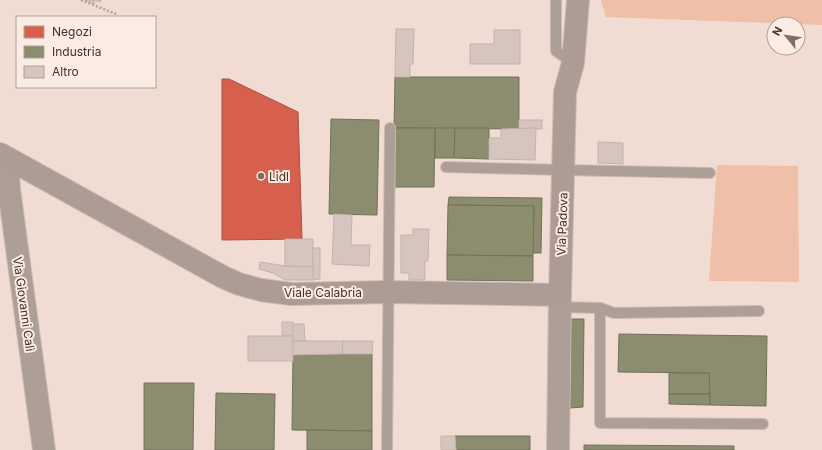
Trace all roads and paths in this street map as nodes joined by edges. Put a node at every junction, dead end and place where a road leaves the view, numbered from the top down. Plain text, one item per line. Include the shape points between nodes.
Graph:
1 (81, 0) edge
2 (556, 0) edge
3 (578, 0) edge
4 (116, 14) dead end
5 (573, 63) junction
6 (390, 128) dead end
7 (4, 156) edge
8 (446, 167) dead end
9 (563, 170) junction
10 (710, 173) dead end
11 (389, 292) junction
12 (560, 301) junction
13 (600, 308) junction
14 (759, 311) dead end
15 (763, 424) dead end
16 (44, 450) edge
17 (387, 450) edge
18 (558, 450) edge

1 - 4 path
2 - 5 lane via 556,51
3 - 5 main road, Via Padova
5 - 9 main road, Via Padova via 565,92
6 - 11 lane
7 - 11 main road, Viale Calabria via 239,284 291,294
7 - 16 street, Via Giovanni Calì
8 - 9 lane
9 - 10 lane
9 - 12 main road, Via Padova
11 - 12 main road, Viale Calabria
11 - 17 lane
12 - 13 lane
12 - 18 street, Via Padova
13 - 14 lane via 614,314
13 - 15 lane via 600,423

